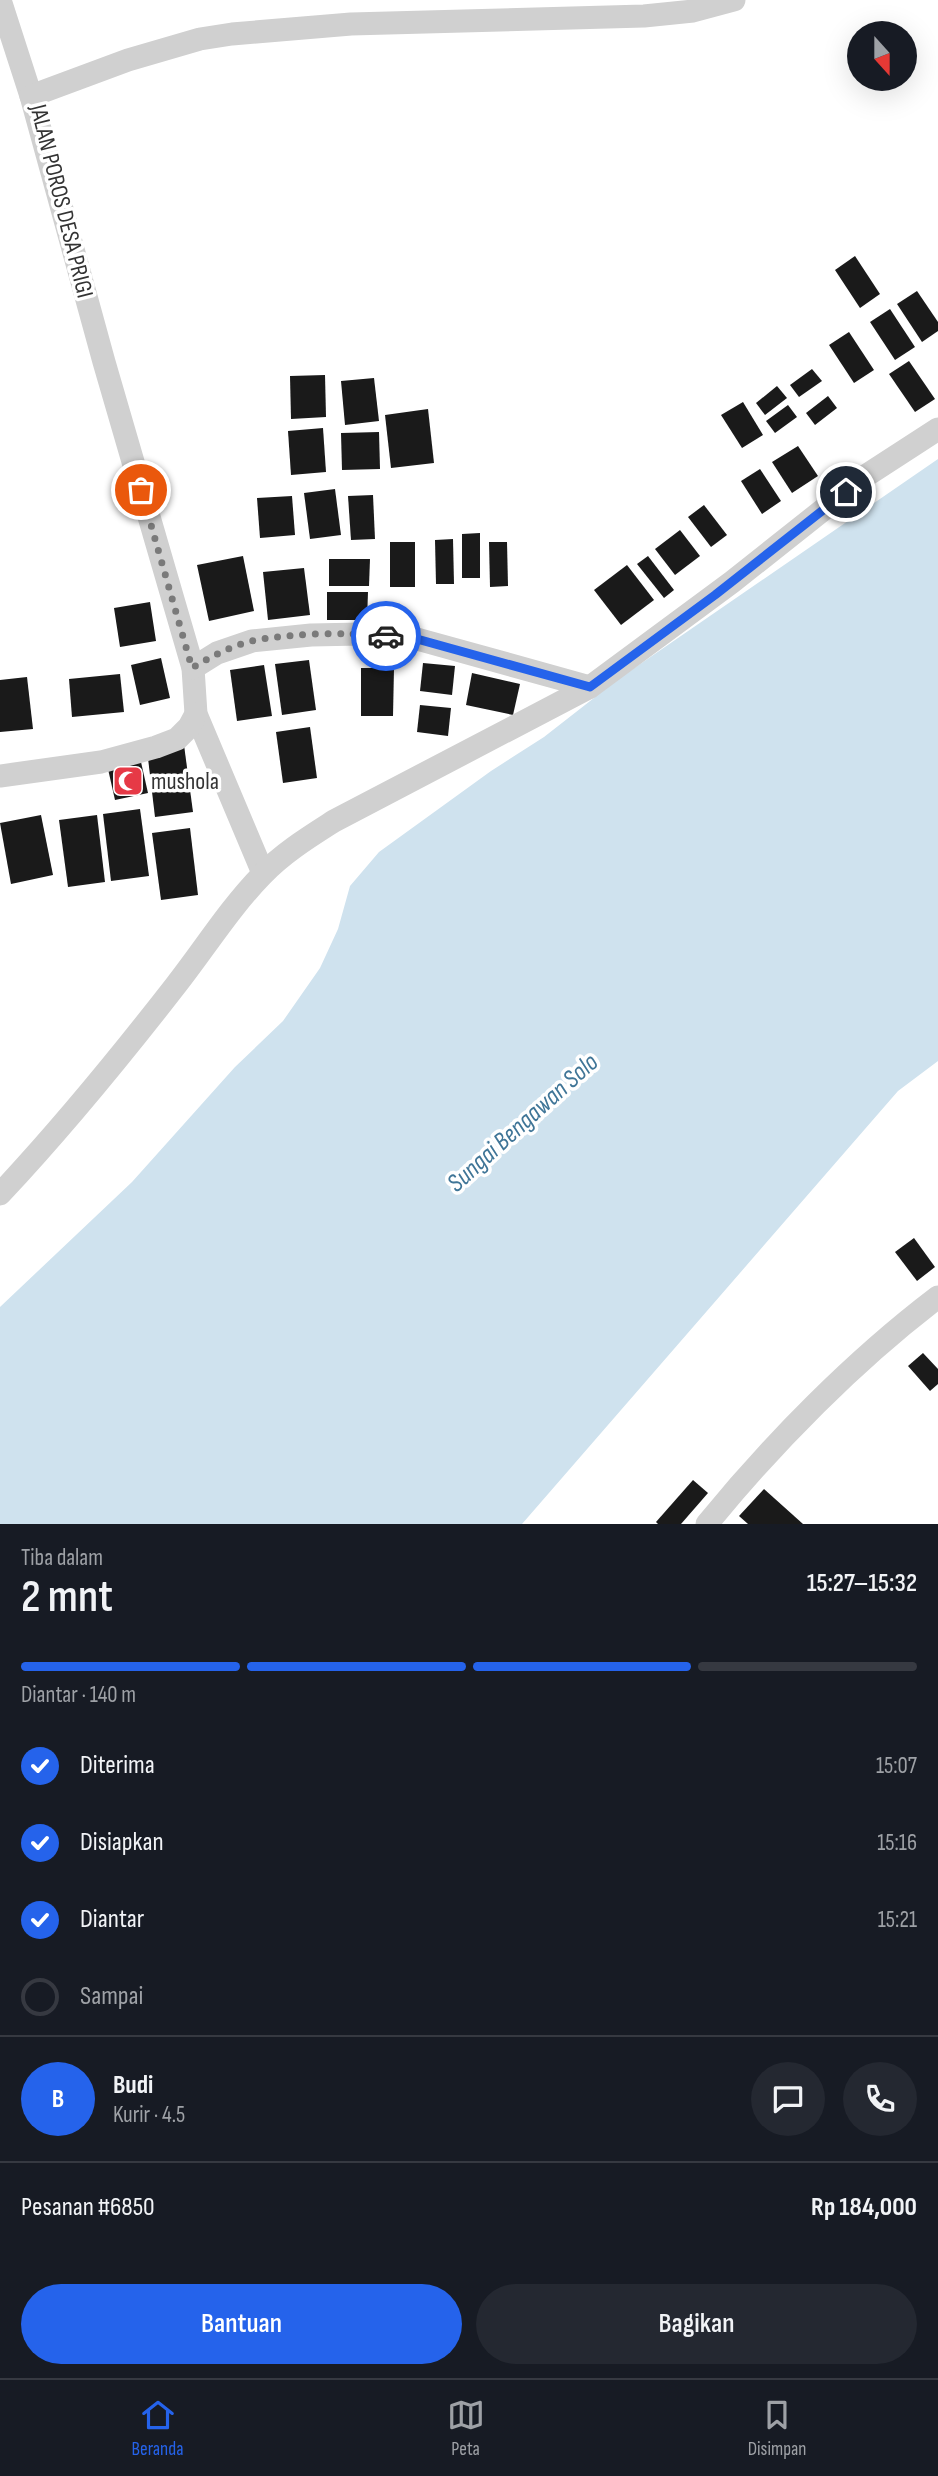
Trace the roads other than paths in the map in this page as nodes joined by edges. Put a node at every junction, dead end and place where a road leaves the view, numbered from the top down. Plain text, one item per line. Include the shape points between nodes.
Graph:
1 (0, 0) edge
2 (734, 0) edge
3 (31, 96) junction
4 (938, 429) edge
5 (192, 668) junction
6 (590, 687) junction
7 (196, 713) junction
8 (0, 776) edge
9 (263, 873) junction
10 (0, 1194) edge
11 (938, 1297) edge
12 (707, 1524) edge

1 - 3 street
2 - 3 street, JALAN POROS DESA PRIGI via 693,11 644,16 351,24 232,34 128,60
3 - 5 street, JALAN POROS DESA PRIGI
4 - 6 street via 867,475
5 - 6 street via 252,641 361,634 417,639
5 - 7 street, JALAN POROS DESA PRIGI
6 - 9 street via 334,821
7 - 8 street via 177,738 156,747 101,762
7 - 9 street, JALAN POROS DESA PRIGI
9 - 10 street via 73,1112
11 - 12 street via 898,1327 754,1467

